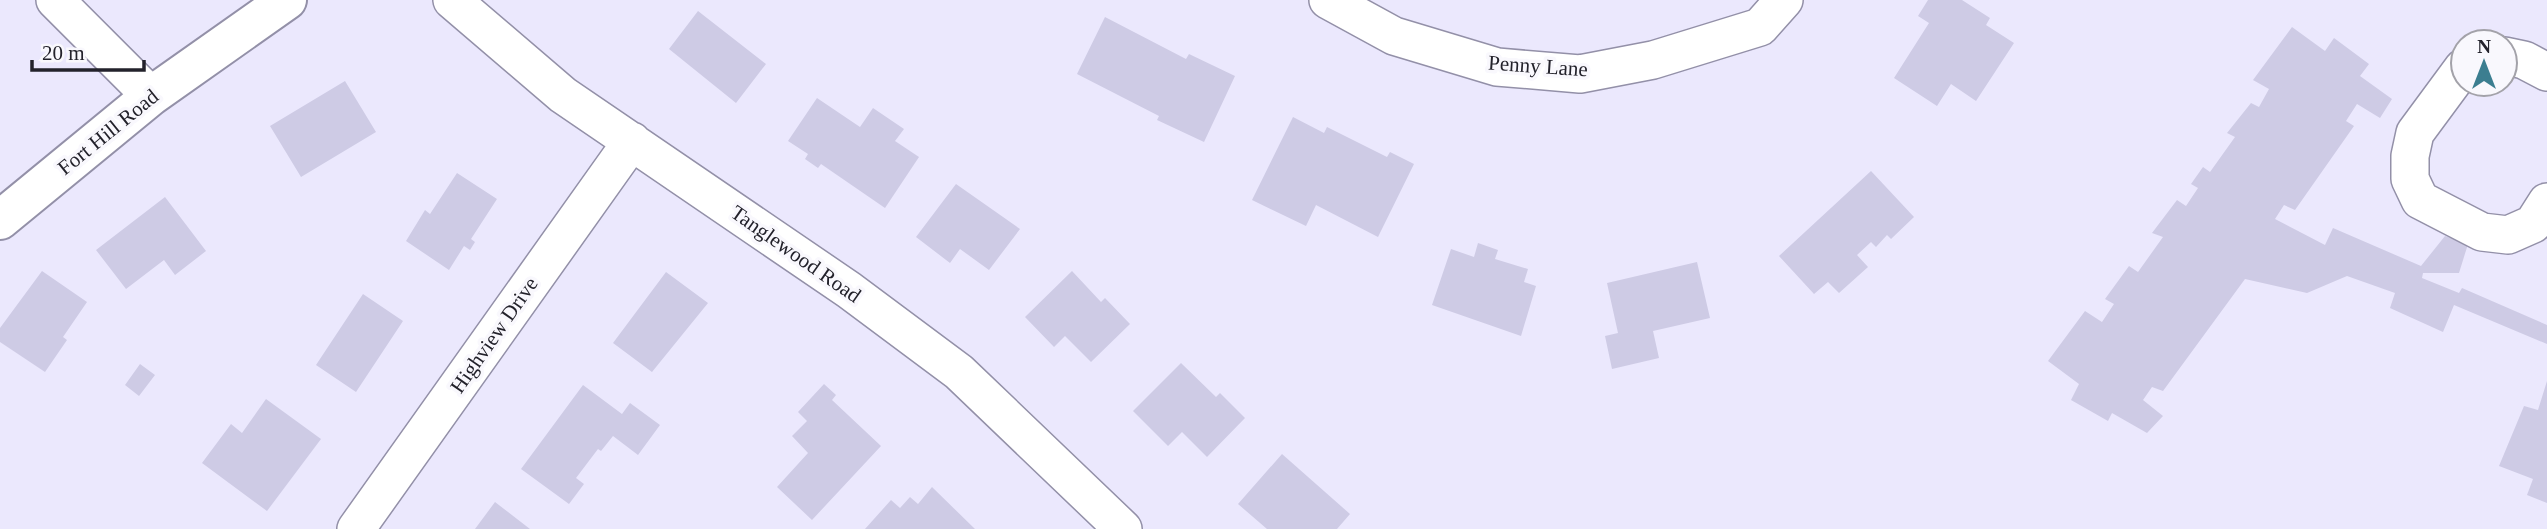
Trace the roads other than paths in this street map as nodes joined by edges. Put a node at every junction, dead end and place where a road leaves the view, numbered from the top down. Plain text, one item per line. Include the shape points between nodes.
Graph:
1 (55, 0) edge
2 (287, 0) edge
3 (452, 0) edge
4 (1328, 0) edge
5 (1784, 0) edge
6 (2519, 59) edge
7 (2547, 72) edge
8 (2449, 87) edge
9 (151, 96) junction
10 (632, 141) junction
11 (2547, 202) edge
12 (0, 220) edge
13 (356, 529) edge
14 (1123, 529) edge

1 - 9 street
2 - 9 street, Fort Hill Road
3 - 10 street, Tanglewood Road via 563,95
4 - 5 street, Penny Lane via 1394,36 1497,67 1580,74 1653,60 1760,27
6 - 7 street
8 - 11 street via 2415,133 2410,179 2420,200 2482,232 2508,235 2533,224
9 - 12 street, Fort Hill Road
10 - 13 street, Highview Drive
10 - 14 street, Tanglewood Road via 849,290 959,372

